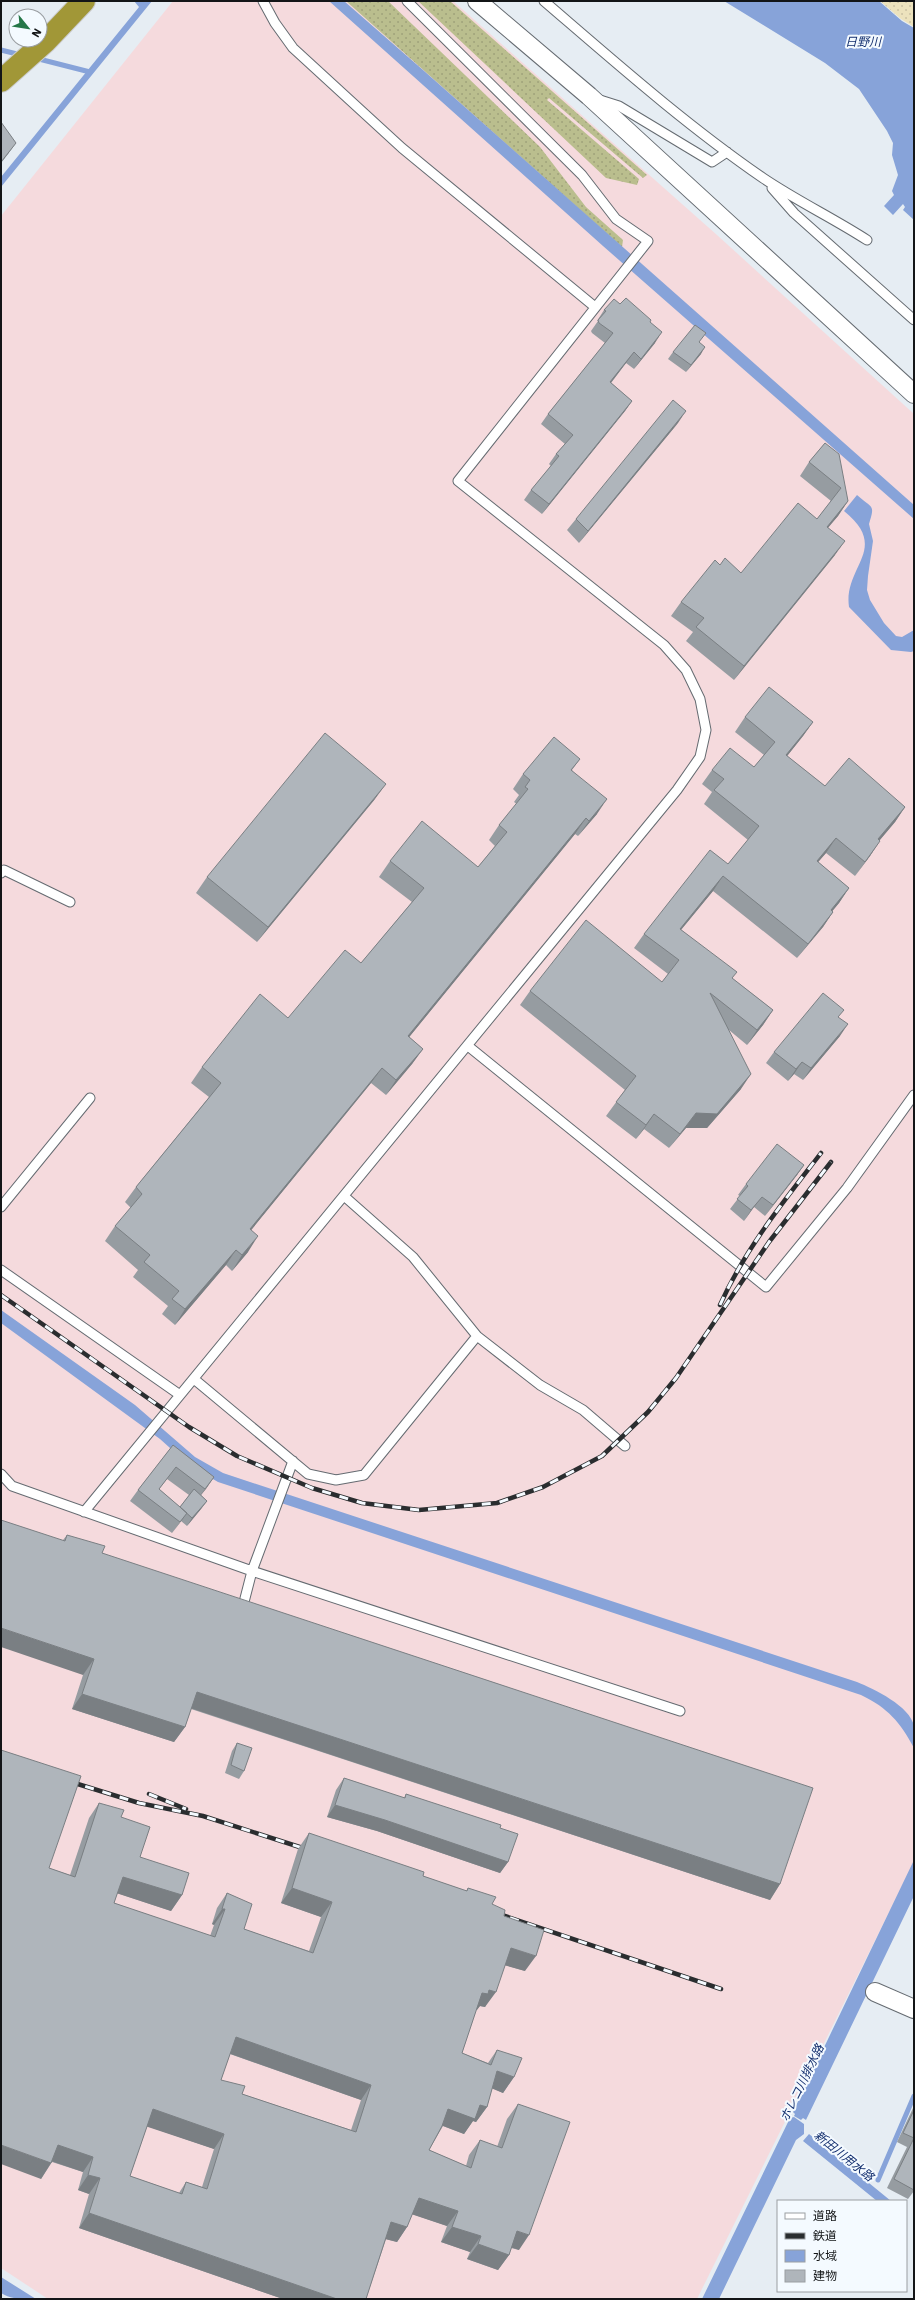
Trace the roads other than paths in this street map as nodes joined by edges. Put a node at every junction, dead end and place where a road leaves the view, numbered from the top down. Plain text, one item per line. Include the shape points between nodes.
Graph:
1 (84, 1) edge
2 (263, 1) edge
3 (407, 1) edge
4 (477, 1) edge
5 (544, 1) edge
6 (1, 81) edge
7 (589, 96) junction
8 (727, 152) junction
9 (762, 177) junction
10 (867, 240) dead end
11 (596, 307) junction
12 (914, 320) edge
13 (914, 394) edge
14 (1, 873) edge
15 (70, 902) dead end
16 (468, 1046) junction
17 (914, 1095) edge
18 (90, 1098) dead end
19 (344, 1196) junction
20 (1, 1207) edge
21 (1, 1270) edge
22 (477, 1336) junction
23 (194, 1379) junction
24 (180, 1395) junction
25 (625, 1446) dead end
26 (293, 1461) junction
27 (1, 1474) edge
28 (84, 1512) junction
29 (252, 1571) junction
30 (243, 1606) edge
31 (680, 1711) dead end
32 (875, 1992) dead end
33 (914, 2009) edge

1 - 6 highway via 46,41
2 - 11 lane via 293,48 402,148
3 - 11 lane via 582,175 616,219 648,241
4 - 7 street
5 - 8 lane via 702,134
7 - 8 lane via 619,106 712,162
7 - 13 street
8 - 9 lane
9 - 10 lane via 795,200
9 - 12 lane via 794,213
11 - 16 lane via 458,480 664,645 686,670 700,699 706,730 700,757 677,790
14 - 15 lane via 4,870
16 - 17 lane via 766,1288 847,1188
16 - 19 lane
18 - 20 lane
19 - 22 lane via 413,1256
19 - 23 lane
21 - 24 lane
22 - 25 lane via 540,1385 583,1410
22 - 26 lane via 364,1475 336,1480 308,1474
23 - 24 lane
23 - 26 lane
24 - 28 lane
26 - 29 lane
27 - 28 lane via 12,1486
28 - 29 lane
29 - 30 lane
29 - 31 lane
32 - 33 street

